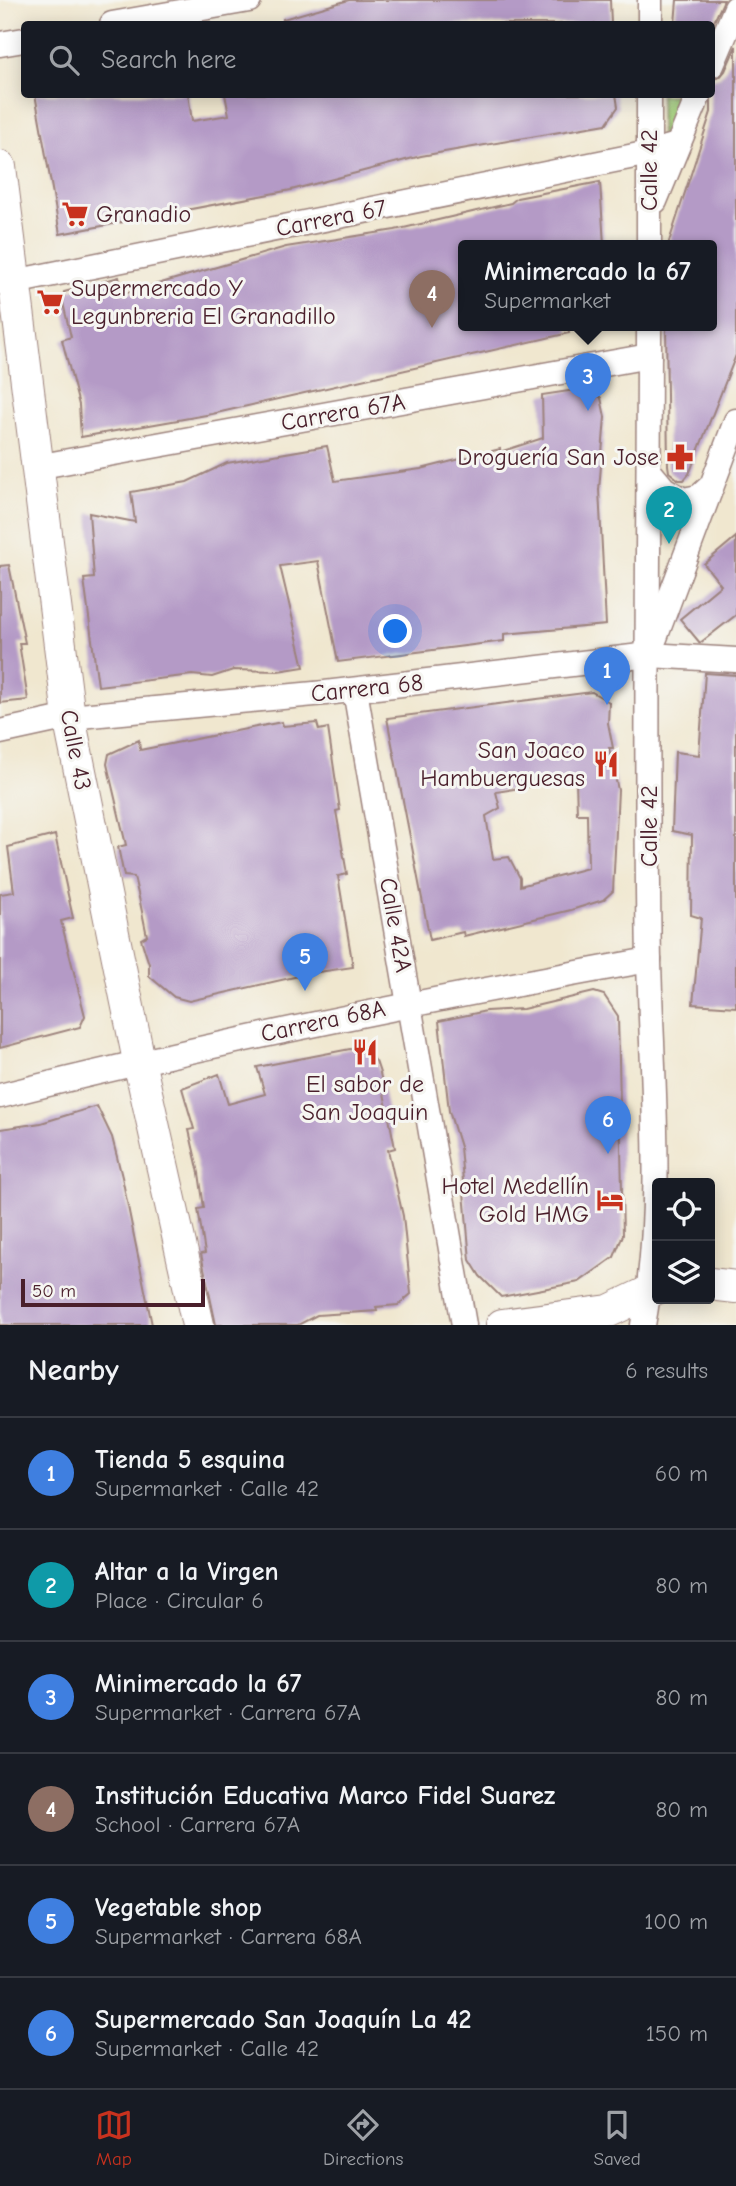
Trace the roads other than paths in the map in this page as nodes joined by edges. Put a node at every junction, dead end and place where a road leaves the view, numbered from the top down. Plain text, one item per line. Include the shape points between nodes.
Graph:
1 (249, 0) edge
2 (650, 0) edge
3 (736, 8) edge
4 (128, 21) edge
5 (650, 21) edge
6 (21, 40) edge
7 (0, 44) edge
8 (715, 58) edge
9 (649, 98) edge
10 (697, 98) edge
11 (677, 145) junction
12 (649, 153) junction
13 (0, 167) edge
14 (649, 216) junction
15 (649, 240) edge
16 (5, 287) edge
17 (649, 331) edge
18 (649, 356) junction
19 (736, 421) edge
20 (36, 467) junction
21 (649, 471) junction
22 (709, 488) junction
23 (649, 655) junction
24 (736, 660) edge
25 (355, 690) junction
26 (69, 717) junction
27 (0, 732) edge
28 (649, 960) junction
29 (410, 1003) junction
30 (139, 1061) junction
31 (0, 1096) edge
32 (654, 1241) edge
33 (715, 1285) edge
34 (736, 1287) edge
35 (652, 1290) edge
36 (652, 1293) edge
37 (198, 1325) edge
38 (464, 1325) edge
39 (502, 1325) edge
40 (643, 1325) edge

1 - 4 street
2 - 5 street
3 - 8 street
6 - 7 street
9 - 12 street, Calle 42
10 - 11 street
11 - 12 street, Carrera 67
11 - 14 street
12 - 14 street, Calle 42
12 - 16 street, Carrera 67
13 - 16 street, Calle 43
14 - 15 street, Calle 42
16 - 20 street, Calle 43
17 - 18 street, Calle 42
18 - 20 street, Carrera 67A
18 - 21 street, Calle 42
19 - 22 street
20 - 26 street, Calle 43
21 - 22 street via 664,489 683,500 699,497
21 - 23 street, Calle 42
22 - 23 street
23 - 24 street, Carrera 68
23 - 25 street, Carrera 68
23 - 28 street, Calle 42
25 - 26 street, Carrera 68
25 - 29 street, Calle 42A
26 - 27 street, Carrera 68
26 - 30 street, Calle 43
28 - 29 street, Carrera 68A
28 - 32 street, Calle 42
29 - 30 street, Carrera 68A
29 - 38 street, Calle 42A
30 - 31 street, Carrera 68A
30 - 37 street, Calle 43
33 - 34 street
35 - 39 street via 610,1311
36 - 40 street, Calle 42

